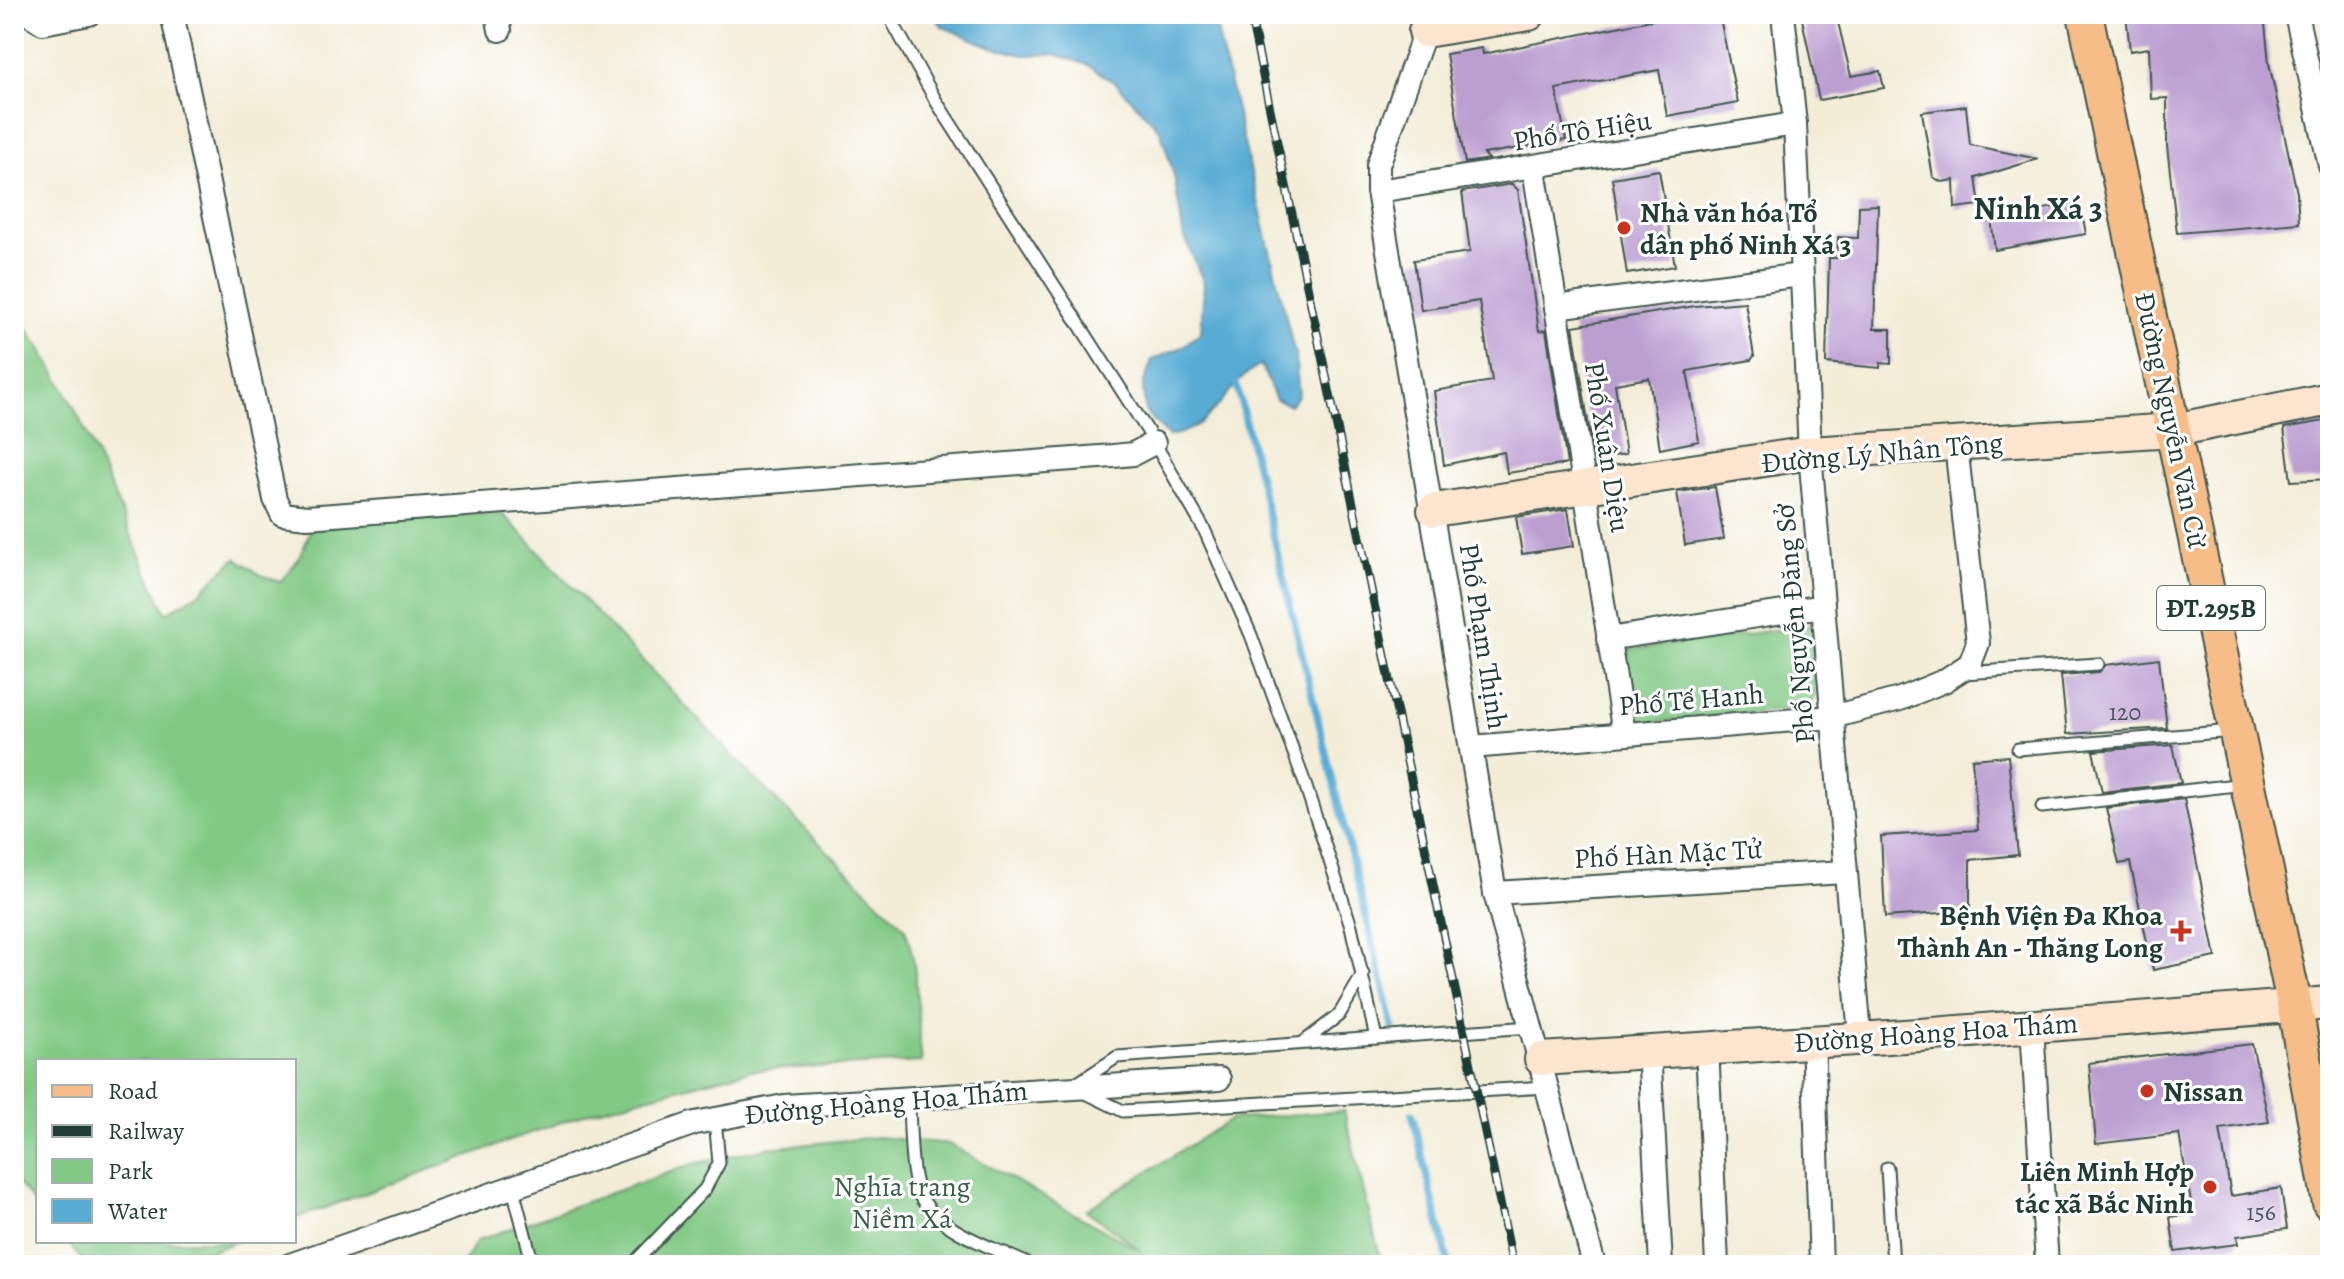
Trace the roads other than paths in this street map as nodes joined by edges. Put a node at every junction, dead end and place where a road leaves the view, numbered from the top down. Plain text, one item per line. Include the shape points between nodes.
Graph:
1 (29, 14) edge
2 (89, 14) edge
3 (172, 14) edge
4 (888, 14) edge
5 (1529, 14) edge
6 (1783, 14) edge
7 (2085, 14) edge
8 (2296, 14) edge
9 (1425, 23) edge
10 (1795, 124) junction
11 (2330, 166) edge
12 (1534, 169) junction
13 (1378, 191) junction
14 (1801, 275) junction
15 (1556, 307) junction
16 (2330, 399) edge
17 (2174, 430) junction
18 (1154, 443) junction
19 (1956, 445) junction
20 (1810, 453) junction
21 (1584, 488) junction
22 (1434, 510) junction
23 (1823, 606) junction
24 (1608, 639) junction
25 (2098, 664) dead end
26 (1955, 674) junction
27 (1832, 717) junction
28 (2237, 730) junction
29 (1624, 734) junction
30 (1471, 747) junction
31 (2018, 749) dead end
32 (2248, 784) junction
33 (2042, 807) dead end
34 (1845, 872) junction
35 (1495, 893) junction
36 (1363, 974) junction
37 (2330, 1003) edge
38 (2295, 1008) junction
39 (1532, 1026) junction
40 (2032, 1027) junction
41 (1860, 1036) junction
42 (1376, 1038) junction
43 (1813, 1039) junction
44 (1301, 1043) junction
45 (1707, 1046) junction
46 (1649, 1050) junction
47 (1544, 1073) junction
48 (1219, 1079) dead end
49 (1073, 1087) junction
50 (908, 1097) junction
51 (715, 1119) junction
52 (1887, 1168) dead end
53 (512, 1185) junction
54 (2330, 1203) edge
55 (1005, 1253) junction
56 (290, 1265) edge
57 (533, 1265) edge
58 (632, 1265) edge
59 (996, 1265) edge
60 (1030, 1265) edge
61 (1594, 1265) edge
62 (1661, 1265) edge
63 (1717, 1265) edge
64 (1821, 1265) edge
65 (1893, 1265) edge
66 (2047, 1265) edge

1 - 2 street via 43,23
3 - 18 street via 282,514 307,517 1113,456 1133,454
4 - 18 lane via 936,101
5 - 9 street
6 - 10 street, Phố Nguyễn Đăng Sở
7 - 17 main road, Đường Nguyễn Văn Cừ / ĐT.295B
8 - 11 street
9 - 13 street, Phố Phạm Thịnh via 1378,165
10 - 12 street, Phố Tô Hiệu
10 - 14 street, Phố Nguyễn Đăng Sở
12 - 13 street, Phố Tô Hiệu
12 - 15 street, Phố Xuân Diệu
13 - 22 street, Phố Phạm Thịnh
14 - 15 street
14 - 20 street, Phố Nguyễn Đăng Sở
15 - 21 street, Phố Xuân Diệu
16 - 17 street, Đường Lý Nhân Tông
17 - 19 street, Đường Lý Nhân Tông
17 - 28 main road, Đường Nguyễn Văn Cừ / ĐT.295B
18 - 36 lane via 1204,529 1251,635 1304,781
19 - 20 street, Đường Lý Nhân Tông
19 - 26 street, Phố Tế Hanh via 1978,643 1975,657
20 - 21 street, Đường Lý Nhân Tông
20 - 23 street, Phố Nguyễn Đăng Sở
21 - 22 street, Đường Lý Nhân Tông
21 - 24 street, Phố Xuân Diệu
22 - 30 street, Phố Phạm Thịnh
23 - 24 street
23 - 27 street, Phố Nguyễn Đăng Sở
24 - 29 street, Phố Xuân Diệu
25 - 26 lane
26 - 27 street, Phố Tế Hanh via 1900,699
27 - 29 street, Phố Tế Hanh
27 - 34 street, Phố Nguyễn Đăng Sở
28 - 31 lane
28 - 32 main road, Đường Nguyễn Văn Cừ / ĐT.295B
29 - 30 street, Phố Tế Hanh
30 - 35 street, Phố Phạm Thịnh
32 - 33 lane
32 - 38 main road, Đường Nguyễn Văn Cừ / ĐT.295B
34 - 35 street, Phố Hàn Mặc Tử
34 - 41 street, Phố Nguyễn Đăng Sở
35 - 39 street, Phố Phạm Thịnh
36 - 42 lane
36 - 44 lane via 1339,1015
37 - 38 street, Đường Hoàng Hoa Thám
38 - 40 street, Đường Hoàng Hoa Thám
38 - 54 main road, Đường Nguyễn Văn Cừ / ĐT.295B
39 - 42 lane
39 - 47 street, Phố Phạm Thịnh
40 - 41 street, Đường Hoàng Hoa Thám
40 - 66 street
41 - 43 street, Đường Hoàng Hoa Thám
42 - 44 lane
43 - 45 street, Đường Hoàng Hoa Thám
43 - 64 street
44 - 49 lane via 1117,1057
45 - 46 street, Đường Hoàng Hoa Thám
45 - 63 street
46 - 47 street, Đường Hoàng Hoa Thám
46 - 62 street
47 - 49 lane via 1123,1111
47 - 61 street, Phố Phạm Thịnh
48 - 49 street, Đường Hoàng Hoa Thám
49 - 50 street, Đường Hoàng Hoa Thám
50 - 51 street, Đường Hoàng Hoa Thám via 784,1106
50 - 55 lane via 917,1189 927,1208
51 - 53 street, Đường Hoàng Hoa Thám
51 - 58 lane via 719,1163 705,1189
52 - 65 lane
53 - 56 street, Đường Hoàng Hoa Thám
53 - 57 lane
55 - 59 lane
55 - 60 lane

